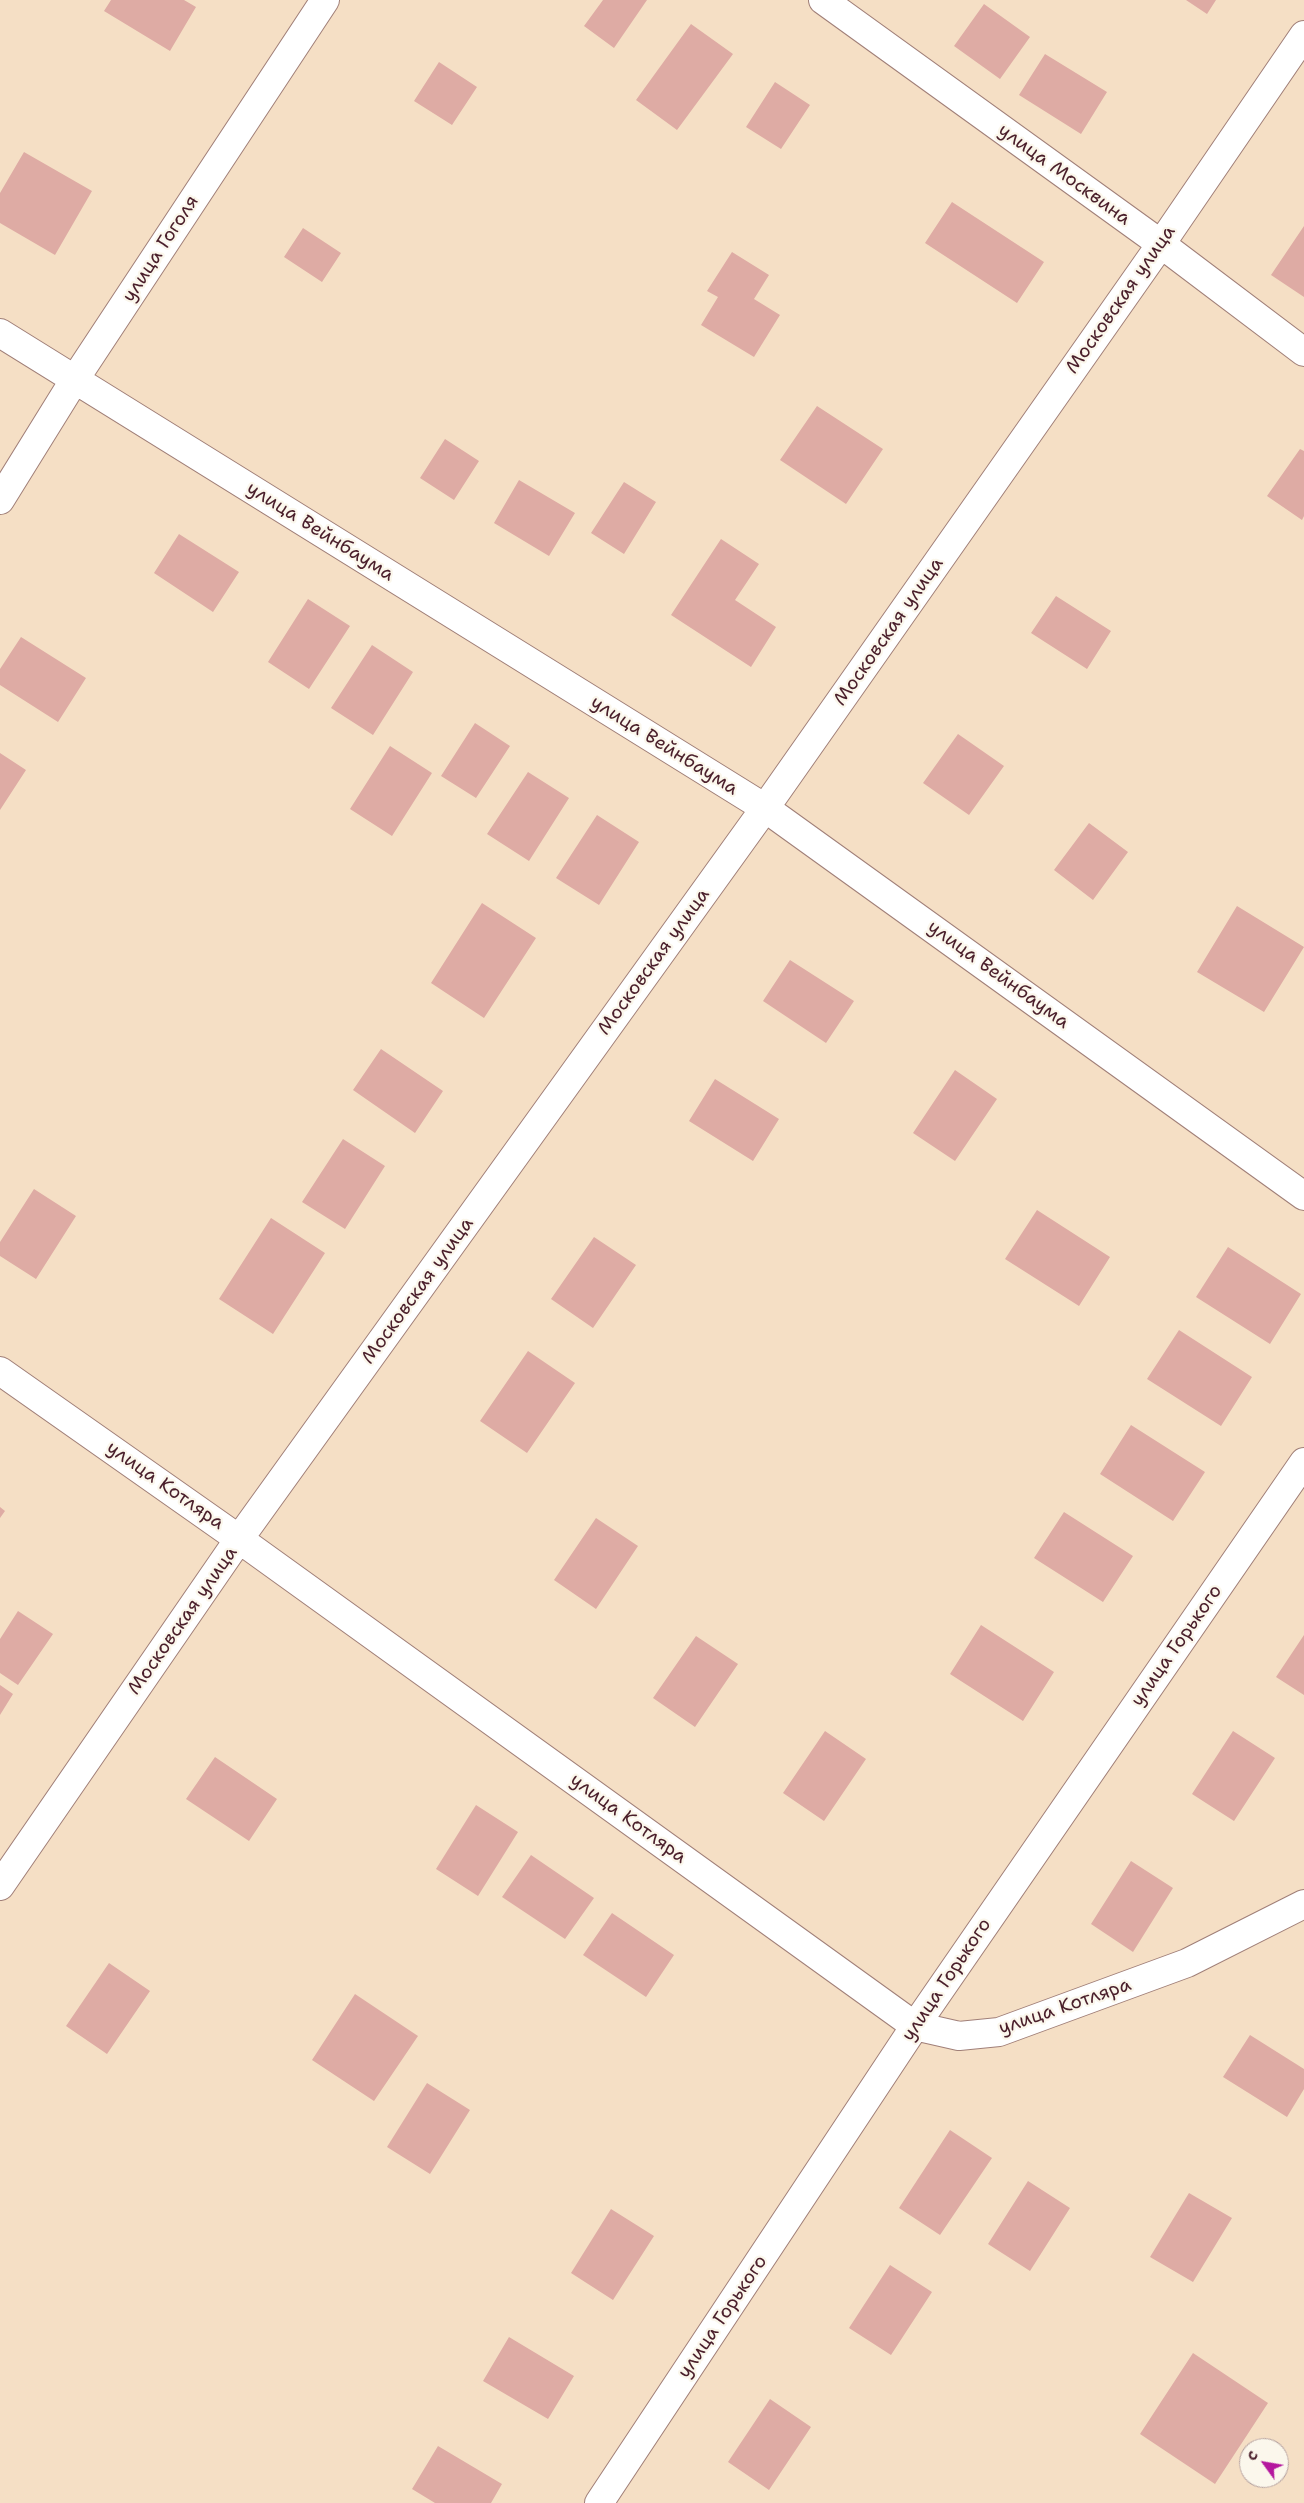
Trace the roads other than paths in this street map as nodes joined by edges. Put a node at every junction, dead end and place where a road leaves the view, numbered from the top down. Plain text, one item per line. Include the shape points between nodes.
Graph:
1 (325, 0) edge
2 (822, 0) edge
3 (1304, 35) edge
4 (1161, 244) junction
5 (0, 333) edge
6 (1304, 352) edge
7 (75, 379) junction
8 (0, 500) edge
9 (765, 808) junction
10 (1304, 1196) edge
11 (0, 1371) edge
12 (1304, 1462) edge
13 (239, 1539) junction
14 (0, 1886) edge
15 (1304, 1904) edge
16 (916, 2026) junction
17 (599, 2503) edge

1 - 7 street, улица Гоголя
2 - 4 street, улица Москвина
3 - 4 street, Московская улица
4 - 6 street, улица Москвина
4 - 9 street, Московская улица
5 - 7 street, улица Вейнбаума
7 - 8 street, улица Гоголя
7 - 9 street, улица Вейнбаума
9 - 10 street, улица Вейнбаума
9 - 13 street, Московская улица
11 - 13 street, улица Котляра
12 - 16 street, улица Горького
13 - 14 street, Московская улица
13 - 16 street, улица Котляра
15 - 16 street, улица Котляра via 1187,1963 999,2032 959,2036
16 - 17 street, улица Горького

